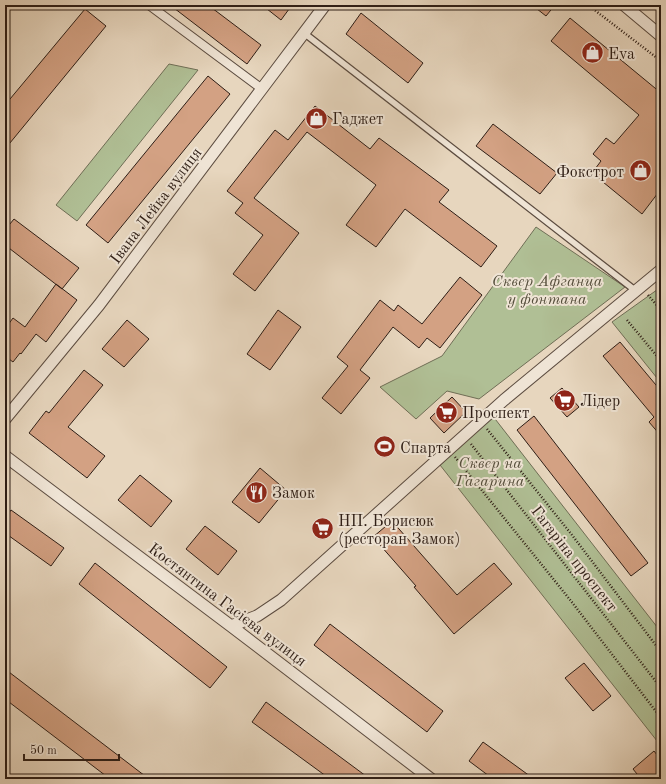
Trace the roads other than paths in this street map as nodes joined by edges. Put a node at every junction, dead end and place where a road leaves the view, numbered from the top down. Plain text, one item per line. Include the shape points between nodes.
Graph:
1 (149, 5) edge
2 (325, 5) edge
3 (624, 5) edge
4 (304, 33) junction
5 (661, 36) edge
6 (262, 89) junction
7 (661, 270) edge
8 (636, 291) junction
9 (5, 419) edge
10 (5, 456) edge
11 (230, 626) junction
12 (431, 779) edge

1 - 6 street
2 - 4 street, Івана Лейка вулиця
3 - 5 street
4 - 6 street, Івана Лейка вулиця
4 - 8 lane
6 - 9 street, Івана Лейка вулиця via 99,305
7 - 8 street
8 - 11 street via 504,400 281,600 257,616
10 - 11 street, Костянтина Гасієва вулиця
11 - 12 street, Костянтина Гасієва вулиця

